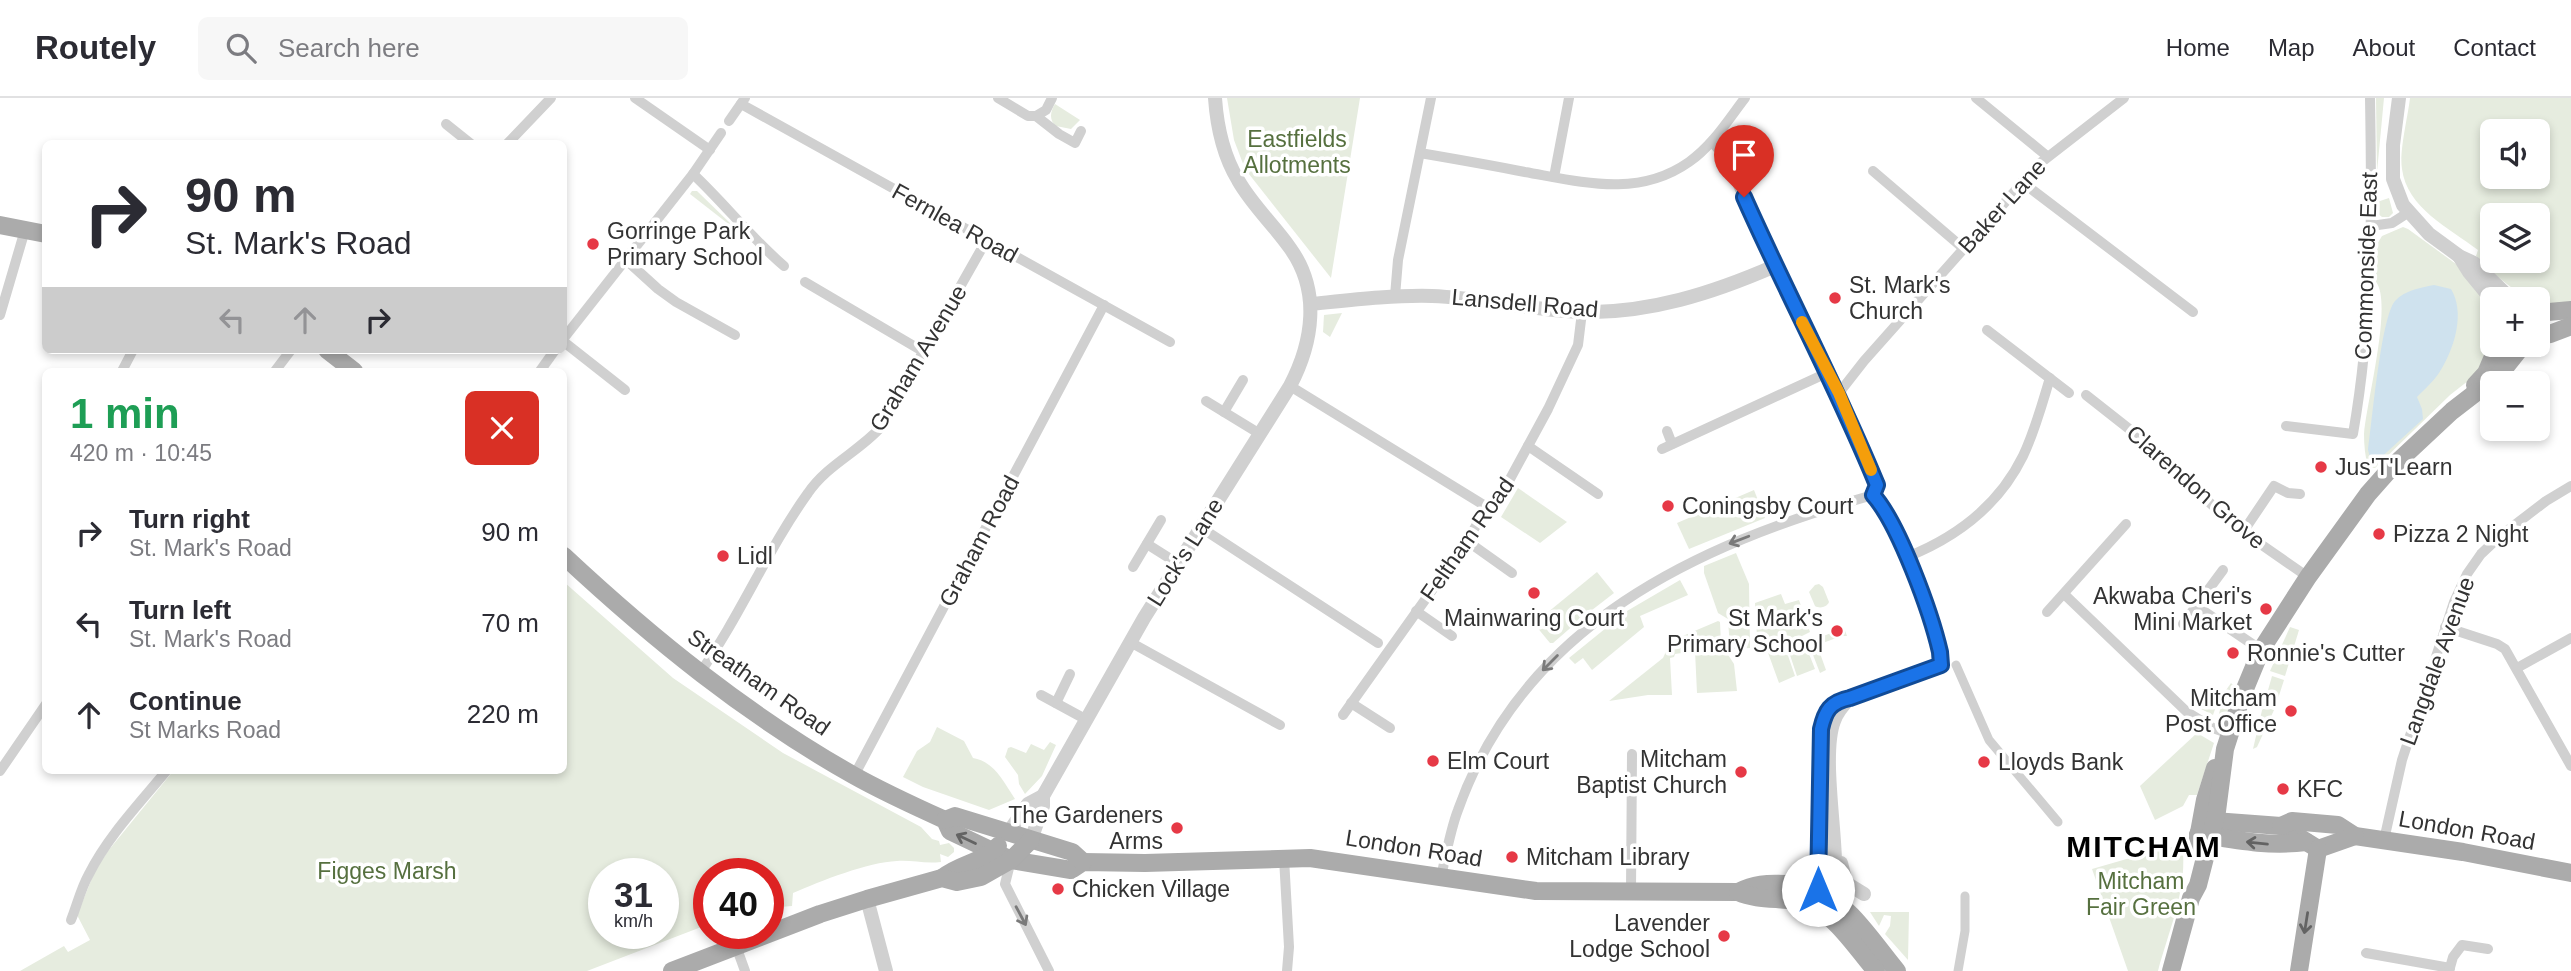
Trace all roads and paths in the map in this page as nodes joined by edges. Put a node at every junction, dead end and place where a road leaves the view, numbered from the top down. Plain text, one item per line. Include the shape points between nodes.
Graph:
1 (551, 98) edge
2 (635, 98) edge
3 (998, 98) edge
4 (1052, 98) edge
5 (1215, 98) edge
6 (1431, 98) edge
7 (1569, 98) edge
8 (1745, 98) edge
9 (1976, 98) edge
10 (2124, 98) edge
11 (2370, 98) edge
12 (2399, 98) edge
13 (743, 101) edge
14 (1036, 116) junction
15 (729, 121) dead end
16 (446, 124) dead end
17 (1081, 131) dead end
18 (721, 133) dead end
19 (466, 140) edge
20 (511, 140) edge
21 (1712, 142) junction
22 (710, 150) junction
23 (1420, 153) junction
24 (2048, 156) junction
25 (1873, 171) dead end
26 (693, 174) junction
27 (1554, 177) junction
28 (2022, 183) junction
29 (2409, 212) junction
30 (0, 225) edge
31 (2371, 226) junction
32 (24, 230) junction
33 (42, 233) edge
34 (986, 241) junction
35 (1963, 248) junction
36 (2459, 256) junction
37 (625, 259) junction
38 (784, 266) dead end
39 (1775, 266) junction
40 (806, 282) dead end
41 (2481, 287) edge
42 (2499, 287) edge
43 (1395, 296) junction
44 (1311, 304) junction
45 (1104, 305) junction
46 (2571, 310) edge
47 (1582, 312) junction
48 (2193, 312) dead end
49 (2550, 312) edge
50 (0, 315) edge
51 (2571, 326) edge
52 (1987, 330) dead end
53 (2550, 334) edge
54 (735, 335) dead end
55 (567, 336) edge
56 (567, 342) edge
57 (1170, 342) dead end
58 (924, 352) junction
59 (288, 354) edge
60 (332, 354) edge
61 (2493, 357) edge
62 (2513, 357) edge
63 (277, 368) edge
64 (350, 368) edge
65 (1829, 372) junction
66 (2050, 378) junction
67 (1243, 380) dead end
68 (1290, 386) junction
69 (625, 390) dead end
70 (1839, 393) junction
71 (2069, 393) dead end
72 (2086, 394) dead end
73 (2470, 395) junction
74 (1206, 401) dead end
75 (1224, 412) junction
76 (2286, 426) dead end
77 (1667, 431) dead end
78 (1260, 434) junction
79 (1528, 446) junction
80 (2571, 486) edge
81 (1598, 494) dead end
82 (2300, 494) dead end
83 (1873, 495) junction
84 (1487, 507) junction
85 (1161, 520) dead end
86 (2126, 524) dead end
87 (1200, 527) junction
88 (2243, 532) junction
89 (1467, 541) junction
90 (1147, 544) junction
91 (1907, 557) junction
92 (567, 559) edge
93 (1177, 563) junction
94 (1133, 567) dead end
95 (2223, 570) dead end
96 (1512, 572) dead end
97 (2308, 577) junction
98 (2064, 594) junction
99 (2196, 606) junction
100 (1416, 611) junction
101 (2048, 612) dead end
102 (2183, 624) dead end
103 (2445, 627) junction
104 (1452, 636) dead end
105 (2571, 639) edge
106 (1130, 642) junction
107 (1378, 643) dead end
108 (2261, 650) junction
109 (1956, 665) dead end
110 (2517, 668) junction
111 (699, 674) junction
112 (1070, 674) dead end
113 (1041, 695) dead end
114 (1850, 698) junction
115 (1056, 703) junction
116 (1351, 703) junction
117 (42, 710) edge
118 (1343, 715) dead end
119 (1087, 720) junction
120 (1280, 725) dead end
121 (1390, 728) dead end
122 (2230, 734) junction
123 (1632, 754) dead end
124 (2571, 766) edge
125 (0, 771) edge
126 (164, 774) edge
127 (855, 776) junction
128 (1830, 782) junction
129 (1043, 796) junction
130 (944, 820) junction
131 (2058, 822) dead end
132 (2281, 826) junction
133 (2205, 829) junction
134 (1008, 833) junction
135 (2355, 836) junction
136 (1031, 840) junction
137 (2385, 840) junction
138 (2312, 846) junction
139 (993, 852) junction
140 (1284, 858) junction
141 (1011, 860) junction
142 (1083, 862) junction
143 (2571, 871) edge
144 (1441, 877) junction
145 (942, 878) junction
146 (1818, 890) junction
147 (1631, 892) junction
148 (1738, 892) junction
149 (1864, 894) dead end
150 (1965, 896) dead end
151 (867, 900) junction
152 (1827, 905) junction
153 (71, 920) dead end
154 (784, 928) edge
155 (728, 949) edge
156 (737, 949) edge
157 (2488, 949) dead end
158 (2366, 953) dead end
159 (2450, 970) edge
160 (672, 971) edge
161 (745, 971) edge
162 (886, 971) edge
163 (1049, 971) edge
164 (1287, 971) edge
165 (1875, 971) edge
166 (1897, 971) edge
167 (1958, 971) edge
168 (2171, 971) edge
169 (2299, 971) edge

1 - 20 street
2 - 22 street
3 - 14 street
4 - 14 street
5 - 44 street via 1229,163 1295,256
6 - 23 street
7 - 27 street
8 - 21 street
9 - 24 street
10 - 24 street, Baker Lane
11 - 31 street, Commonside East
12 - 29 street via 2393,178
13 - 15 street
13 - 34 street, Fernlea Road
14 - 17 street via 1075,142
16 - 19 street
18 - 22 street
21 - 27 street via 1680,168 1643,182 1603,185
21 - 39 street via 1725,157
22 - 26 street
23 - 27 street
23 - 43 street
24 - 28 street, Baker Lane
25 - 35 street
26 - 37 street
26 - 38 street
28 - 35 street, Baker Lane
28 - 48 street
29 - 31 street via 2388,224
29 - 36 street
30 - 32 main road
31 - 76 street, Commonside East via 2369,309 2353,434
32 - 33 main road
32 - 50 street
34 - 45 street, Fernlea Road
34 - 58 street, Graham Avenue
35 - 70 street, Baker Lane
36 - 41 street
36 - 42 street via 2474,263
37 - 54 street via 676,302
37 - 55 street
39 - 47 street, Lansdell Road via 1683,300
39 - 65 street
40 - 58 street
43 - 44 street, Lansdell Road
43 - 47 street, Lansdell Road via 1468,298
44 - 68 street, Lock's Lane via 1302,362
45 - 57 street, Fernlea Road
45 - 127 street, Graham Road
46 - 49 main road
47 - 79 street, Feltham Road via 1578,345
51 - 53 main road
52 - 66 street
56 - 69 street
58 - 111 street, Graham Avenue via 880,428 808,492
59 - 63 street
60 - 64 main road
61 - 73 main road
62 - 73 main road via 2500,374
65 - 70 street
65 - 77 street via 1667,447
66 - 71 street
66 - 91 street via 2023,455 1993,499 1956,533
67 - 75 street
68 - 78 street, Lock's Lane
68 - 84 street
70 - 83 street via 1877,485
72 - 88 street, Clarendon Grove
73 - 97 main road via 2390,468
74 - 75 street
75 - 78 street
78 - 87 street, Lock's Lane
79 - 81 street
79 - 84 street, Feltham Road via 1497,503
80 - 103 street, Langdale Avenue via 2528,514 2481,554 2460,587
82 - 88 street via 2274,486
83 - 91 street
83 -> 144 street via 1769,528 1692,560 1632,594 1569,644 1532,681 1494,732 1457,812
84 - 89 street, Feltham Road
85 - 90 street
86 - 98 street
87 - 93 street, Lock's Lane
87 - 107 street
88 - 97 street, Clarendon Grove
89 - 96 street
89 - 100 street, Feltham Road
90 - 93 street
90 - 94 street
91 - 114 street via 1937,639 1941,665
92 - 111 main road, Streatham Road
93 - 106 street, Lock's Lane
95 - 99 street
97 - 108 main road
98 - 101 street
98 - 122 street via 2198,720
99 - 102 street
99 - 108 street
100 - 104 street
100 - 116 street, Feltham Road
103 - 110 street via 2501,646
103 - 137 street, Langdale Avenue via 2401,763
105 - 110 street
106 - 119 street, Lock's Lane
106 - 120 street
108 - 122 main road
109 - 131 street via 1989,740
110 - 124 street
111 - 127 main road, Streatham Road
112 - 115 street
113 - 115 street
114 - 128 street via 1830,734
114 - 146 street via 1832,704 1821,729
115 - 119 street
116 - 118 street, Feltham Road
116 - 121 street
117 - 125 street
119 - 129 street, Lock's Lane
122 - 133 main road via 2214,769
123 - 147 street
126 - 153 street via 89,874
127 - 130 main road, Streatham Road
128 - 149 street via 1842,876
128 - 152 street via 1835,833
129 - 134 street, Lock's Lane via 1028,804
129 - 136 street, Lock's Lane
130 - 134 main road, Streatham Road via 955,816
139 -> 130 main road, Streatham Road via 950,831
132 - 133 main road, London Road
132 - 135 main road, London Road via 2292,821 2338,825
132 - 138 main road, London Road
138 -> 133 main road
133 - 168 main road
134 - 136 main road, Streatham Road
134 - 139 main road
135 - 137 main road, London Road
135 - 138 main road, London Road
136 - 141 main road
136 - 142 main road, London Road via 1072,852
137 - 143 main road, London Road
138 -> 169 main road
139 - 141 main road, Streatham Road
139 - 145 main road
140 - 142 main road, London Road
140 - 144 main road, London Road via 1323,858
140 - 164 street
141 - 142 main road, London Road via 1066,870
141 - 145 main road via 981,877 957,882
141 -> 163 street via 1005,884
144 - 147 main road, London Road via 1536,891
145 - 151 main road
146 - 148 main road via 1756,884
146 - 152 main road
147 - 148 main road, London Road
148 - 152 main road
150 - 167 street
151 - 154 main road
151 - 162 street
152 - 165 main road
152 - 166 main road via 1845,910
155 - 160 main road
156 - 161 street
157 - 159 street via 2462,945
158 - 159 street

